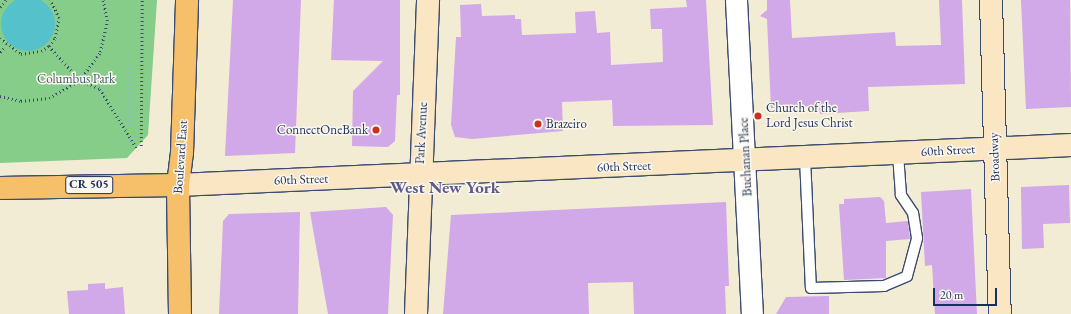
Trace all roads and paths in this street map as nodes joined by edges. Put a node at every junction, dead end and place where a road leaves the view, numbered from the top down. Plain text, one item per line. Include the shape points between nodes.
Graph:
1 (6, 0) edge
2 (50, 0) edge
3 (103, 0) edge
4 (142, 0) edge
5 (187, 0) edge
6 (428, 0) edge
7 (736, 0) edge
8 (991, 0) edge
9 (0, 7) edge
10 (0, 38) edge
11 (6, 46) junction
12 (49, 46) junction
13 (0, 52) edge
14 (80, 80) junction
15 (0, 96) edge
16 (1071, 145) edge
17 (141, 146) dead end
18 (994, 149) junction
19 (138, 150) dead end
20 (898, 154) junction
21 (805, 158) junction
22 (747, 162) junction
23 (420, 176) junction
24 (178, 184) junction
25 (0, 188) edge
26 (180, 314) edge
27 (416, 314) edge
28 (752, 314) edge
29 (1000, 314) edge

1 - 9 path
2 - 12 path via 59,18 59,28
3 - 14 path via 107,21 100,52
4 - 17 path
5 - 24 main road, Boulevard East via 182,152
6 - 23 street, Park Avenue
7 - 22 street, Buchanan Place
8 - 18 street, Broadway
10 - 11 path
11 - 12 path via 21,54 31,54
11 - 13 path
12 - 14 path
14 - 15 path via 49,98 21,101
14 - 19 path via 100,89
16 - 18 street, 60th Street
18 - 20 street, 60th Street
18 - 29 street, Broadway
20 - 21 street, 60th Street
20 - 21 lane via 901,195 913,213 917,238 907,276 884,286 811,288
21 - 22 street, 60th Street
22 - 23 street, 60th Street
22 - 28 street, Buchanan Place
23 - 24 street, 60th Street
23 - 27 street, Park Avenue
24 - 25 main road, CR 505
24 - 26 main road, Boulevard East

